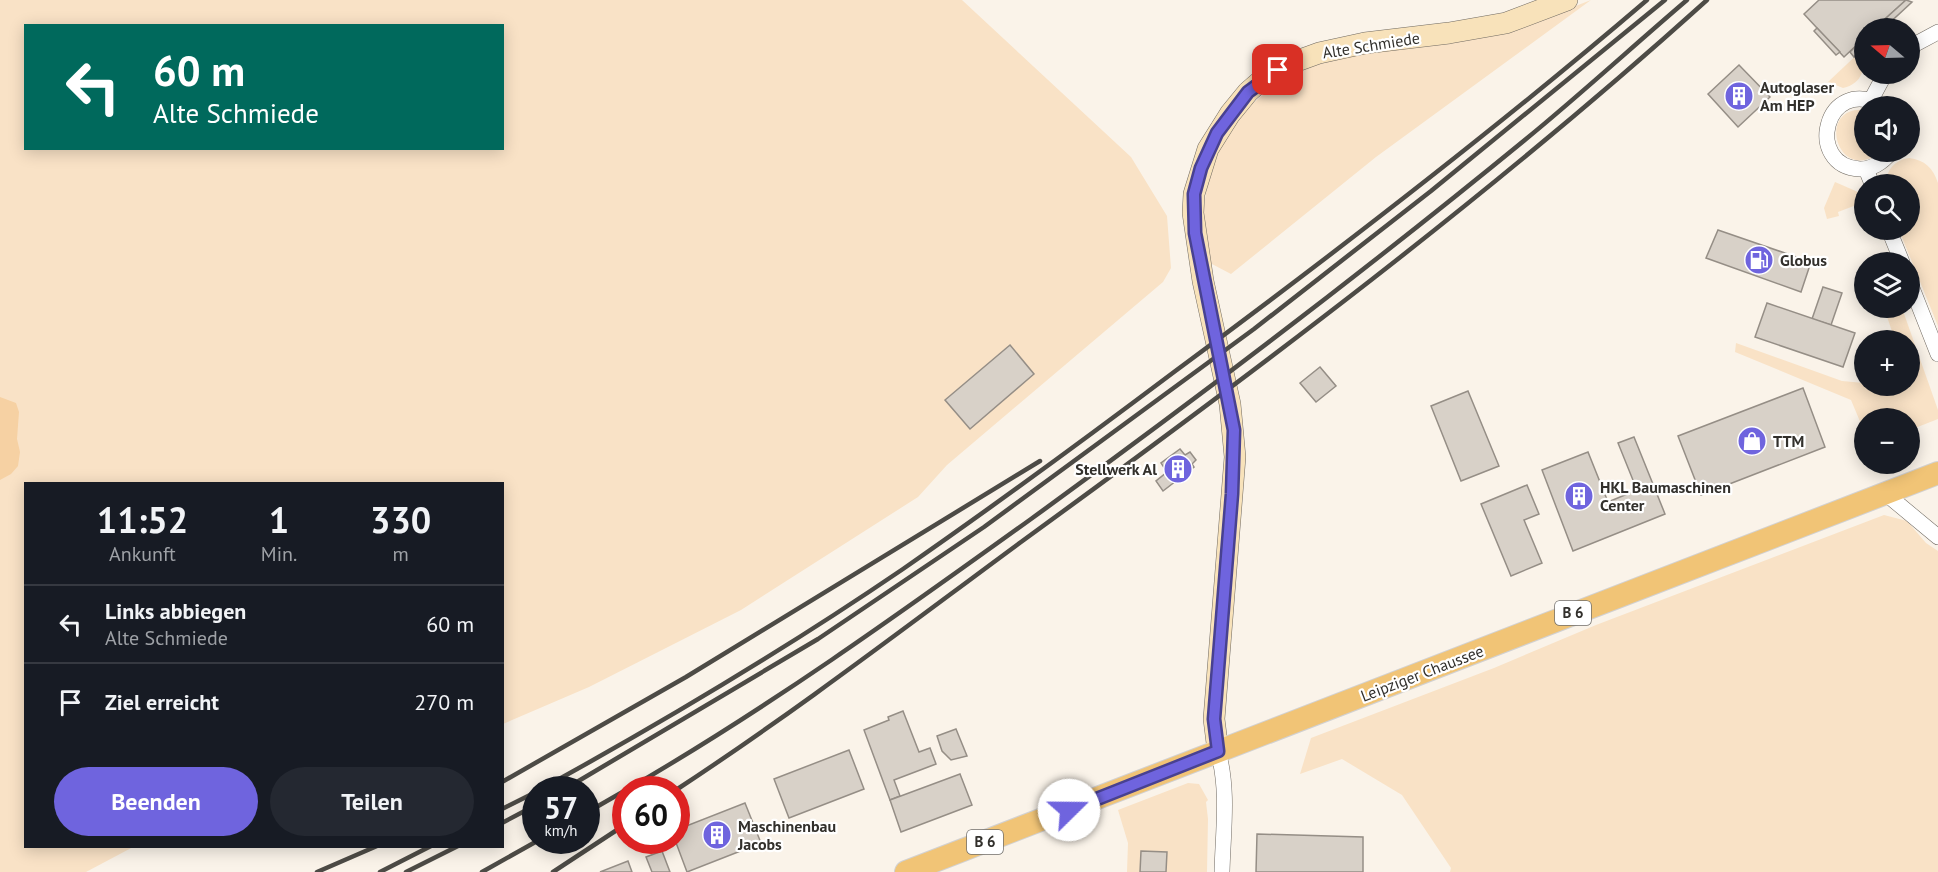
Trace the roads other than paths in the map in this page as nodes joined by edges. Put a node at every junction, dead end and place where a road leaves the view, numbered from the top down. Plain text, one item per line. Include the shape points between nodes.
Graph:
1 (1567, 0) edge
2 (1938, 32) edge
3 (1920, 42) edge
4 (1854, 100) edge
5 (1882, 162) edge
6 (1866, 169) junction
7 (1868, 174) edge
8 (1920, 307) edge
9 (1935, 343) edge
10 (1938, 354) edge
11 (1938, 473) edge
12 (1885, 493) junction
13 (1938, 537) edge
14 (1218, 751) junction
15 (906, 872) edge
16 (1222, 872) edge

1 - 14 street, Alte Schmiede via 1506,23 1365,43 1297,61 1248,92 1208,149 1194,194 1194,223 1230,404 1234,448 1214,719
2 - 3 street
4 - 6 street via 1845,102 1830,117 1827,144 1841,163
5 - 6 street
6 - 7 street
8 - 9 street
9 - 10 street
11 - 12 main road, Leipziger Chaussee / B 6
12 - 13 street
12 - 14 main road, Leipziger Chaussee / B 6
14 - 15 main road, Leipziger Chaussee / B 6
14 - 16 street via 1226,795

